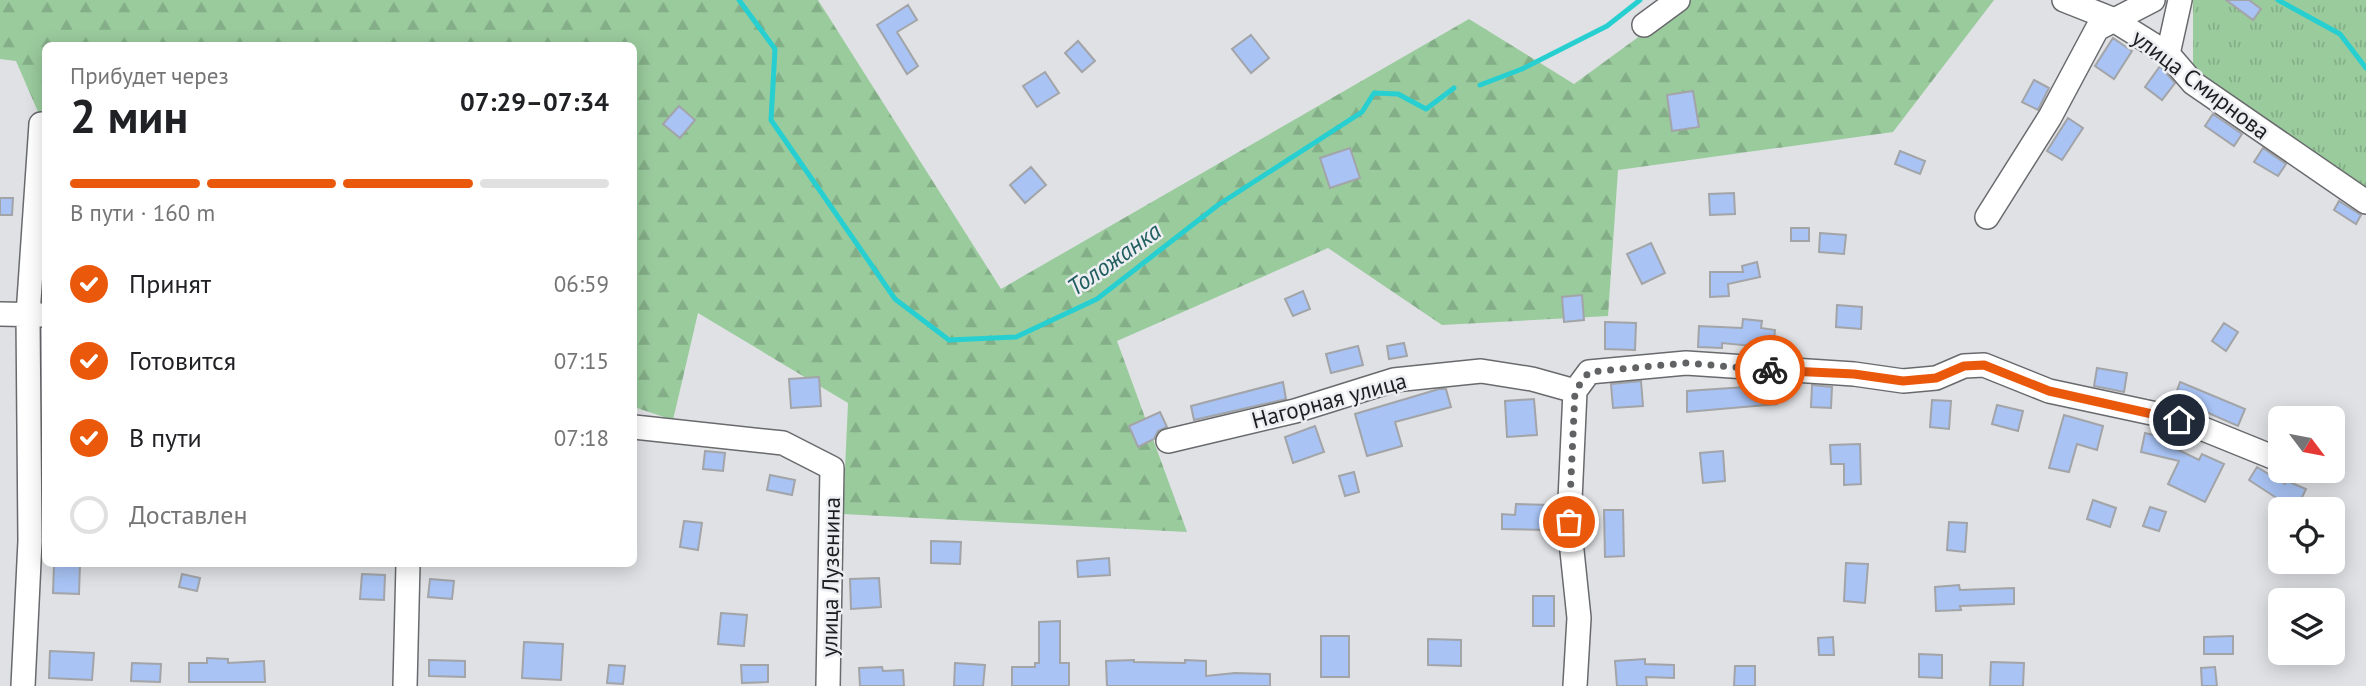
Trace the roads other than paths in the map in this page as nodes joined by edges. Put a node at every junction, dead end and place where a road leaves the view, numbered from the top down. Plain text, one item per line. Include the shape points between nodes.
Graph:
1 (1678, 0) edge
2 (2064, 0) edge
3 (2153, 0) edge
4 (2180, 0) edge
5 (2112, 19) junction
6 (1644, 25) dead end
7 (2168, 54) junction
8 (41, 124) dead end
9 (2366, 202) edge
10 (1987, 217) dead end
11 (0, 314) edge
12 (37, 315) edge
13 (1575, 391) junction
14 (637, 427) edge
15 (1168, 441) dead end
16 (2268, 455) edge
17 (408, 567) edge
18 (23, 686) edge
19 (405, 686) edge
20 (828, 686) edge
21 (1575, 686) edge

1 - 6 street
2 - 5 street, улица Смирнова
3 - 5 street
4 - 7 street
5 - 7 street, улица Смирнова
5 - 10 street via 2097,29 2050,117
7 - 9 street, улица Смирнова via 2193,83
8 - 12 street
11 - 12 street
12 - 18 street
13 - 15 street, Нагорная улица via 1481,371 1394,380 1295,411
13 - 16 street via 1589,372 1686,363 1903,381 1984,365 2049,391 2196,426
13 - 21 street via 1569,522 1580,618
14 - 20 street, улица Лузенина via 783,443 832,468
17 - 19 street

